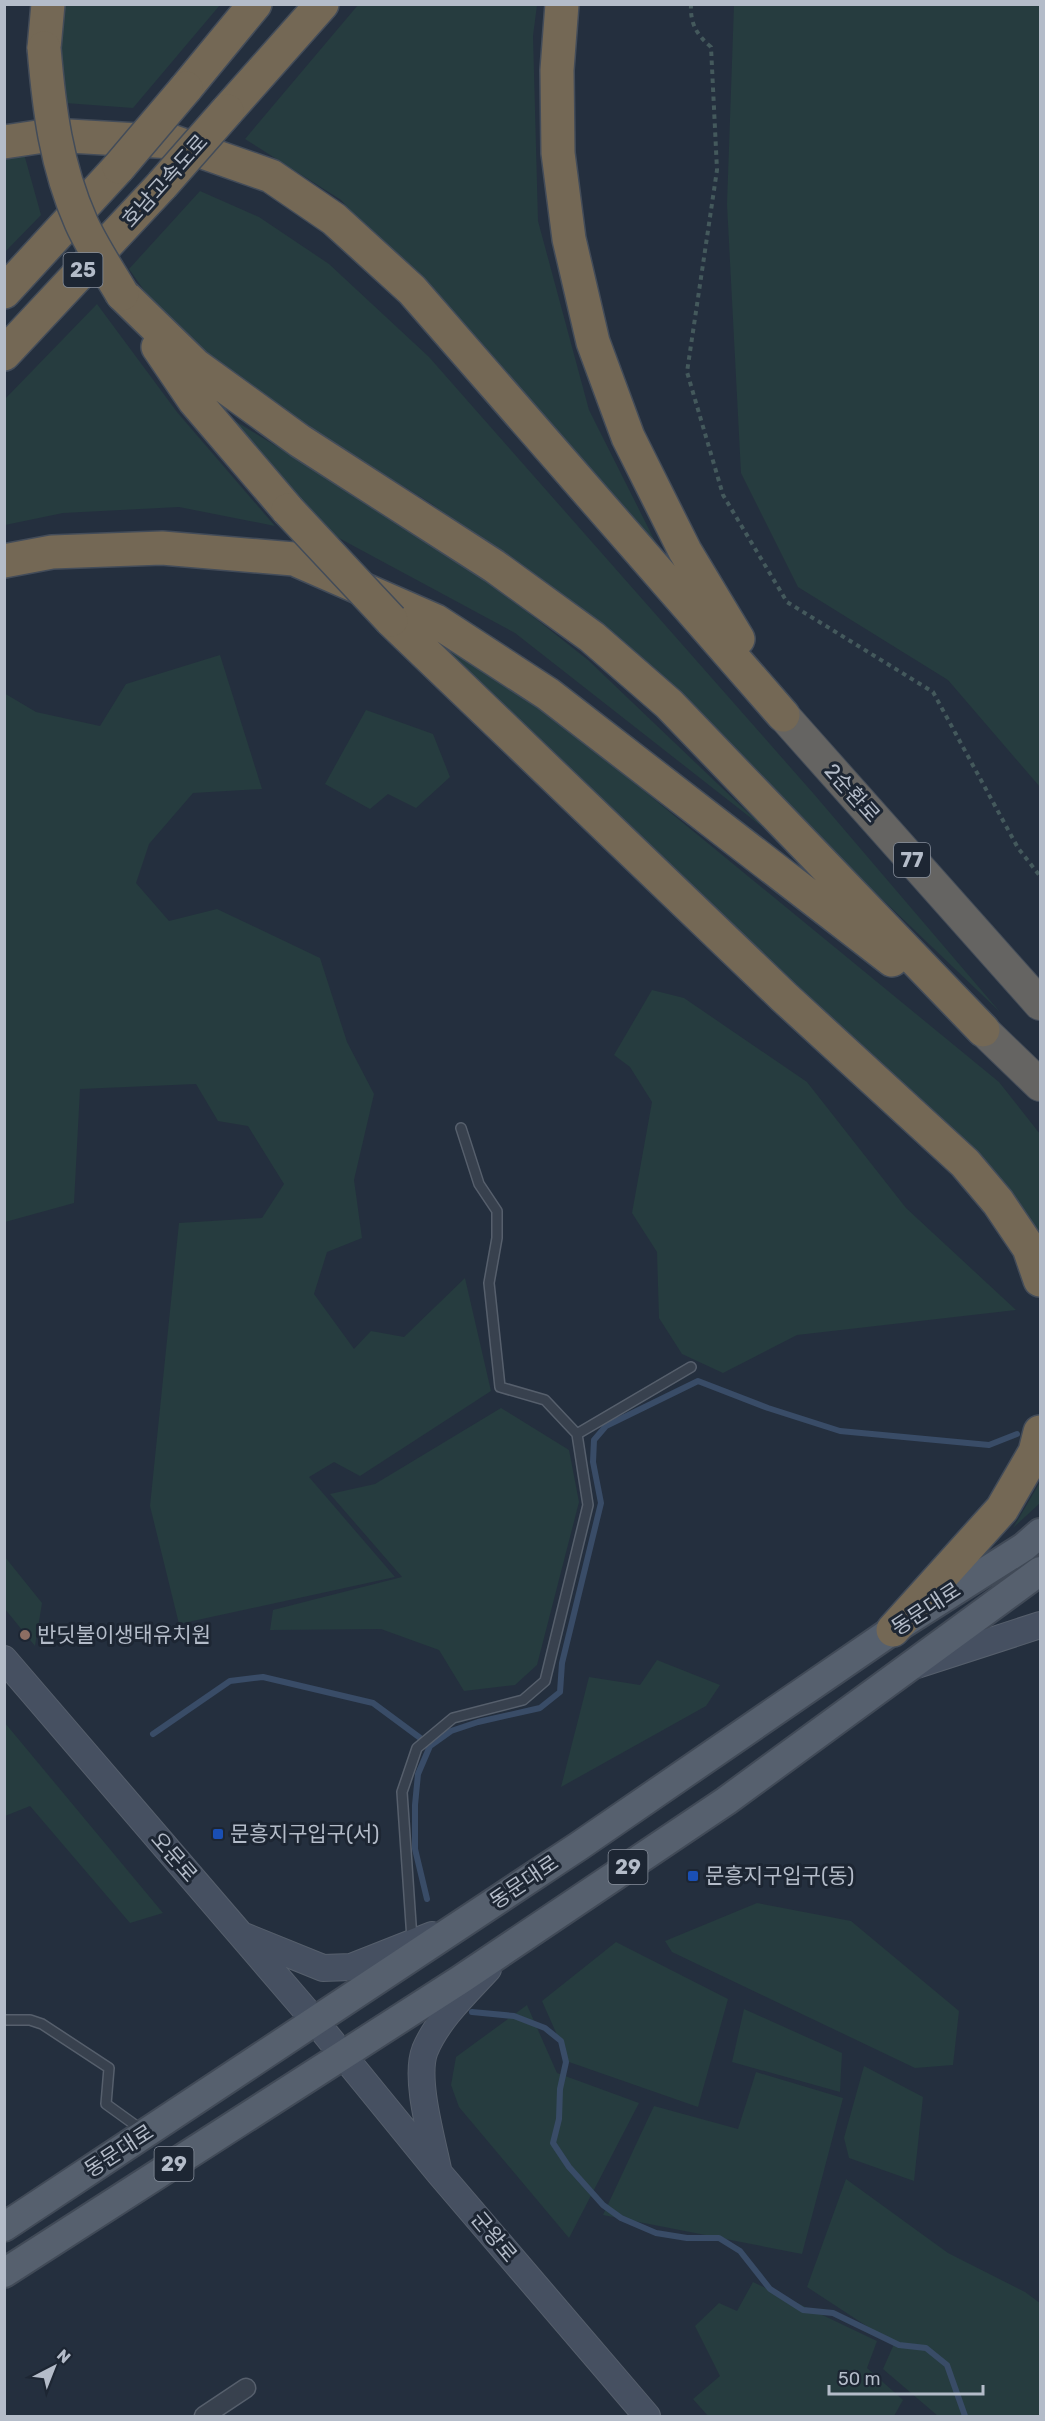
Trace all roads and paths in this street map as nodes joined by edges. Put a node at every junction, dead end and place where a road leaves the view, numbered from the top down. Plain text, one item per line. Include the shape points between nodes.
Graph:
1 (48, 4) edge
2 (255, 4) edge
3 (322, 4) edge
4 (562, 4) edge
5 (692, 4) edge
6 (4, 142) edge
7 (4, 292) edge
8 (122, 294) junction
9 (4, 354) edge
10 (4, 561) edge
11 (783, 715) junction
12 (1041, 876) edge
13 (1041, 1004) edge
14 (983, 1030) junction
15 (1041, 1085) edge
16 (461, 1128) dead end
17 (1041, 1280) edge
18 (691, 1367) dead end
19 (1041, 1432) edge
20 (578, 1434) junction
21 (1041, 1533) edge
22 (1041, 1571) edge
23 (1041, 1624) edge
24 (893, 1630) junction
25 (4, 1659) edge
26 (905, 1668) junction
27 (464, 1922) junction
28 (241, 1935) junction
29 (412, 1943) junction
30 (507, 1948) junction
31 (4, 2020) edge
32 (315, 2022) junction
33 (343, 2056) junction
34 (147, 2133) junction
35 (439, 2173) junction
36 (4, 2227) edge
37 (4, 2273) edge
38 (246, 2388) dead end
39 (204, 2416) edge
40 (647, 2416) edge

1 - 8 highway, bridge via 44,48 51,122 65,178 81,222
2 - 7 highway, 호남고속도로 / 25, bridge via 119,167
3 - 9 highway, 호남고속도로 / 25, bridge via 162,185
4 - 11 highway via 557,70 558,153 569,239 593,342 628,437 685,551
5 - 12 path via 690,16 697,35 711,47 717,170 687,372 723,495 787,602 933,692 1018,848
6 - 11 highway via 51,135 174,142 271,176 334,219 412,290
8 - 14 highway via 195,365 300,441 494,566 592,637 669,704
8 - 17 highway, bridge via 194,400 288,510 391,620 784,997 965,1163 1029,1248
10 - 14 highway via 52,552 162,548 294,559 436,621 548,694
11 - 13 highway, 2순환로 / 77
14 - 15 highway
16 - 20 lane via 479,1184 497,1211 489,1283 500,1387 545,1400
18 - 20 lane
19 - 24 highway via 1035,1452 1002,1509
20 - 29 lane via 588,1505 545,1681 523,1700 453,1718 417,1748 402,1792
21 - 24 main road, 동문대로 / 29
22 - 26 main road, 동문대로 / 29
23 - 26 main road, 동문대로
24 - 27 main road, 동문대로 / 29
25 - 28 main road, 오문로
26 - 30 main road, 동문대로 / 29 via 726,1801
27 - 29 main road
27 - 32 main road, 동문대로 / 29
28 - 29 main road via 323,1968 351,1967
28 - 32 main road, 오문로
30 - 33 main road, 동문대로 / 29
30 - 35 main road via 448,2013 425,2051 422,2090
31 - 34 lane via 42,2024 109,2068 106,2104
32 - 33 main road, 오문로
32 - 34 main road, 동문대로 / 29
33 - 35 main road, 군왕로
33 - 37 main road, 동문대로 / 29
34 - 36 main road, 동문대로 / 29
35 - 40 main road, 군왕로
38 - 39 street

